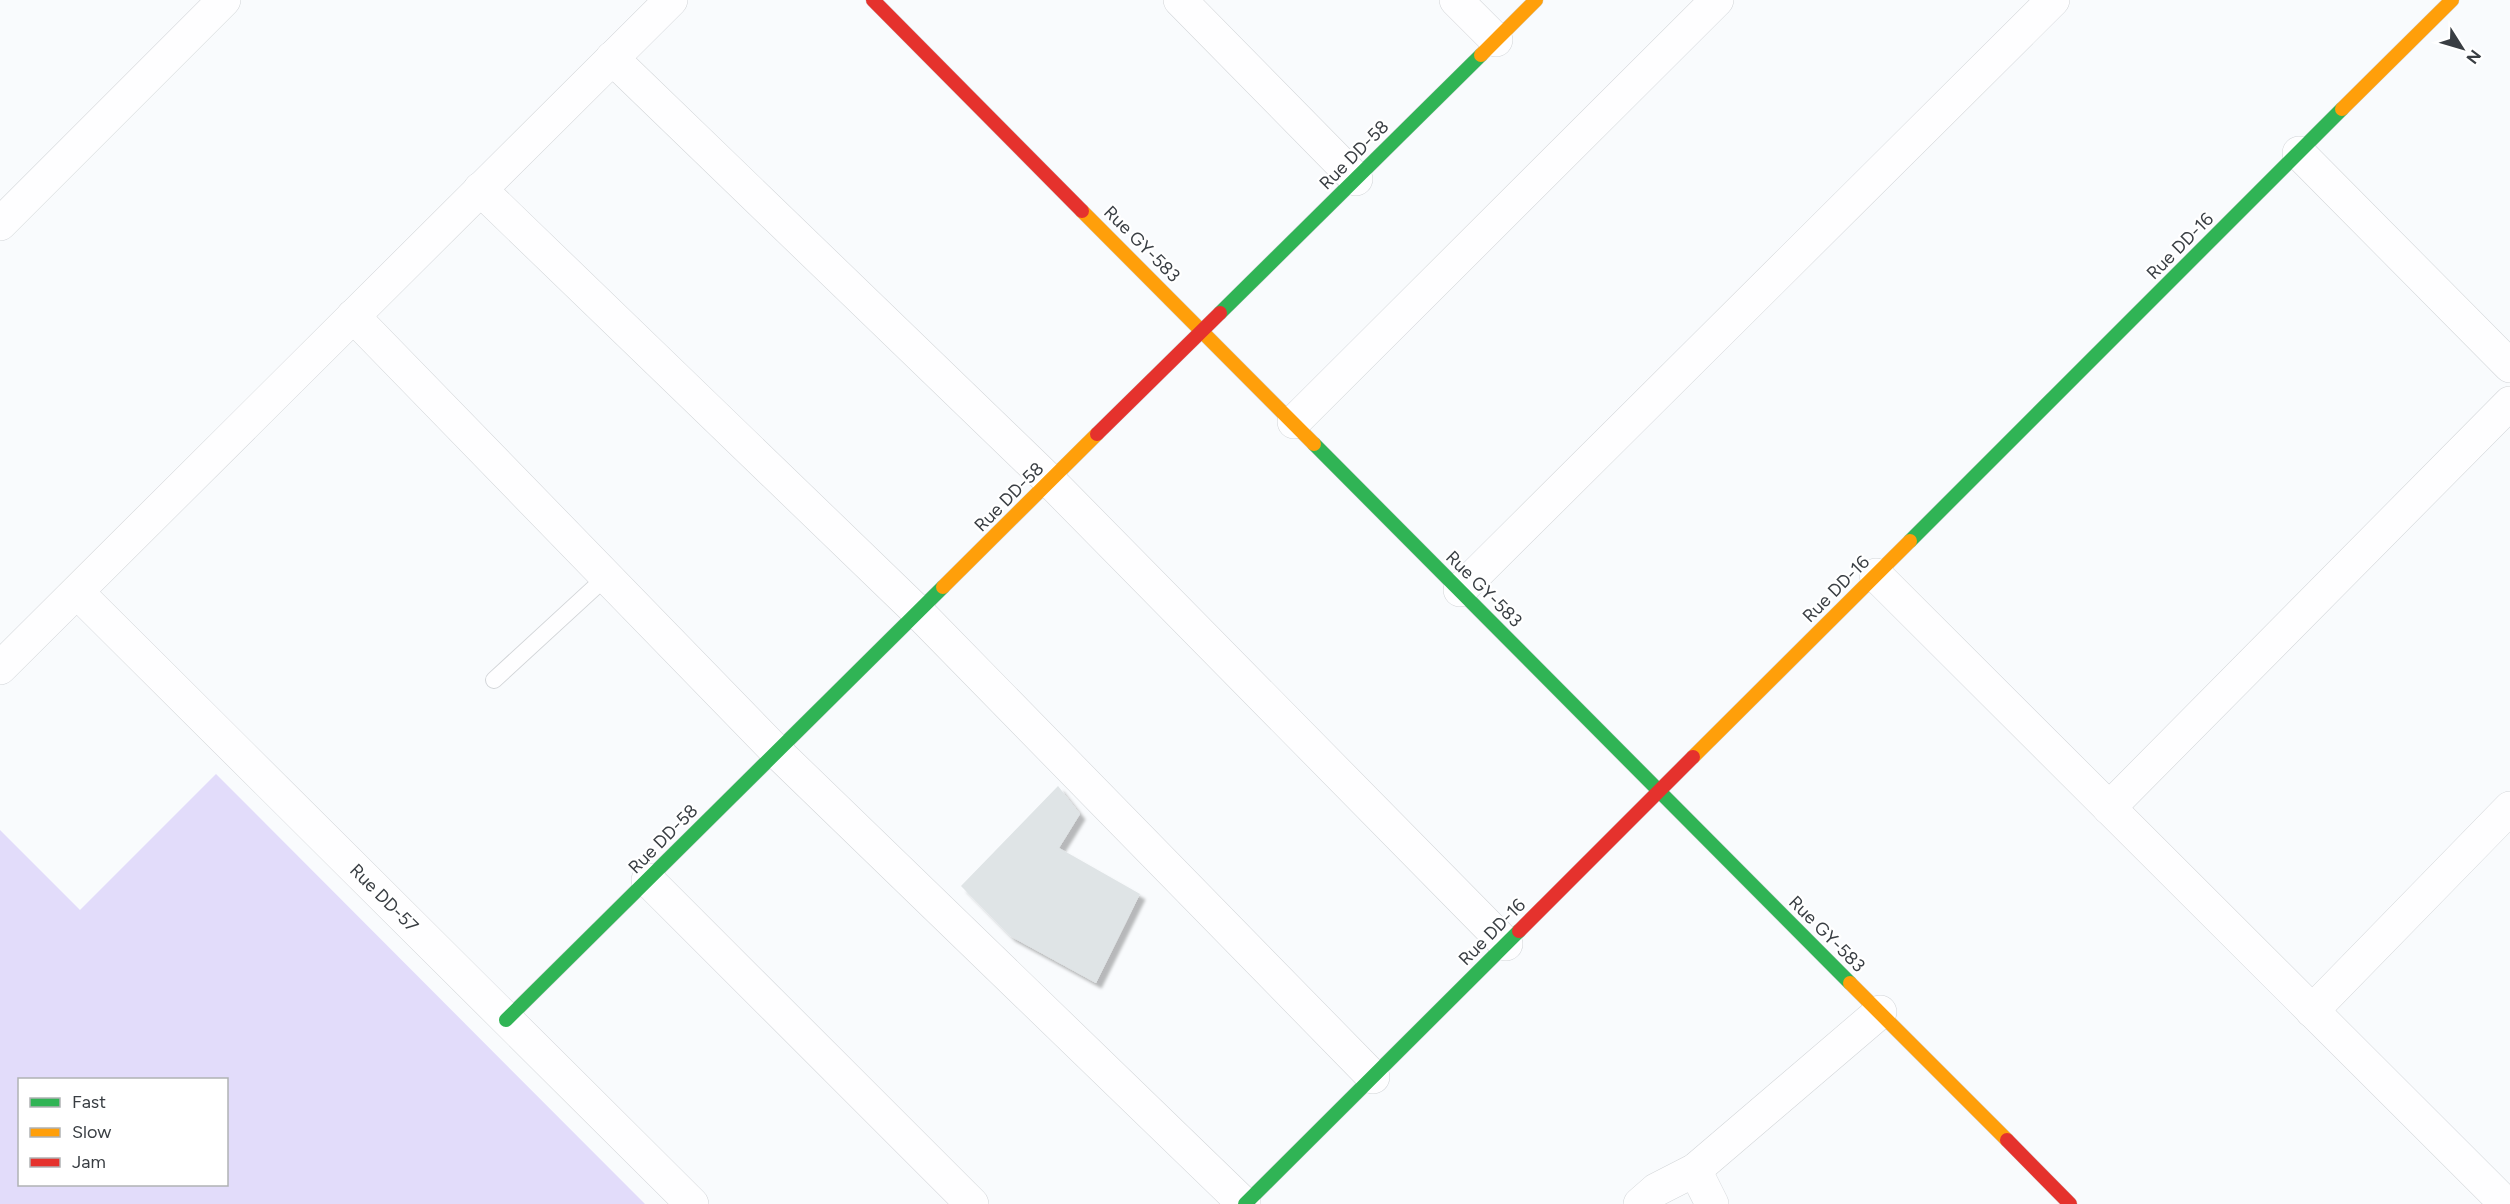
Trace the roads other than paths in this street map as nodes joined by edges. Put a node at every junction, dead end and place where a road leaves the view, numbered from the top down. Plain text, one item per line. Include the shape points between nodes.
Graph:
1 (224, 0) edge
2 (671, 0) edge
3 (873, 0) edge
4 (1180, 0) edge
5 (1456, 0) edge
6 (1536, 0) edge
7 (1717, 0) edge
8 (2053, 0) edge
9 (2452, 0) edge
10 (1496, 40) junction
11 (612, 58) junction
12 (2299, 153) junction
13 (1356, 179) junction
14 (480, 189) junction
15 (0, 224) edge
16 (352, 316) junction
17 (1203, 330) junction
18 (2510, 366) edge
19 (2510, 403) edge
20 (1294, 422) junction
21 (1050, 481) junction
22 (1876, 575) junction
23 (606, 577) junction
24 (1460, 590) junction
25 (77, 592) junction
26 (918, 612) junction
27 (0, 668) edge
28 (495, 680) dead end
29 (777, 752) junction
30 (1660, 791) junction
31 (2109, 808) junction
32 (2510, 808) edge
33 (648, 880) junction
34 (1506, 944) junction
35 (2312, 1011) junction
36 (1880, 1012) junction
37 (506, 1020) junction
38 (1373, 1077) junction
39 (1695, 1170) junction
40 (692, 1204) edge
41 (972, 1204) edge
42 (1245, 1204) edge
43 (1640, 1204) edge
44 (1712, 1204) edge
45 (2070, 1204) edge
46 (2506, 1204) edge

1 - 15 street
2 - 11 street
3 - 17 street, Rue GY-583
4 - 13 street
5 - 10 street
6 - 10 street, Rue DD-58
7 - 20 street
8 - 24 street
9 - 12 street, Rue DD-16
10 - 13 street, Rue DD-58
11 - 14 street
11 - 21 street
12 - 18 street
12 - 22 street, Rue DD-16
13 - 17 street, Rue DD-58
14 - 16 street
14 - 26 street
16 - 23 street
16 - 25 street
17 - 20 street, Rue GY-583
17 - 21 street, Rue DD-58
19 - 31 street
20 - 24 street, Rue GY-583
21 - 26 street, Rue DD-58
21 - 34 street
22 - 30 street, Rue DD-16
22 - 31 street
23 - 28 lane
23 - 29 street
24 - 30 street, Rue GY-583
25 - 27 street
25 - 37 street, Rue DD-57
26 - 29 street, Rue DD-58
26 - 38 street
29 - 33 street, Rue DD-58
29 - 42 street
30 - 34 street, Rue DD-16
30 - 36 street, Rue GY-583
31 - 35 street
32 - 35 street
33 - 37 street, Rue DD-58
33 - 41 street
34 - 38 street, Rue DD-16
35 - 46 street
36 - 39 street
36 - 45 street, Rue GY-583
37 - 40 street, Rue DD-57
38 - 42 street, Rue DD-16
39 - 43 street via 1656,1190
39 - 44 street

